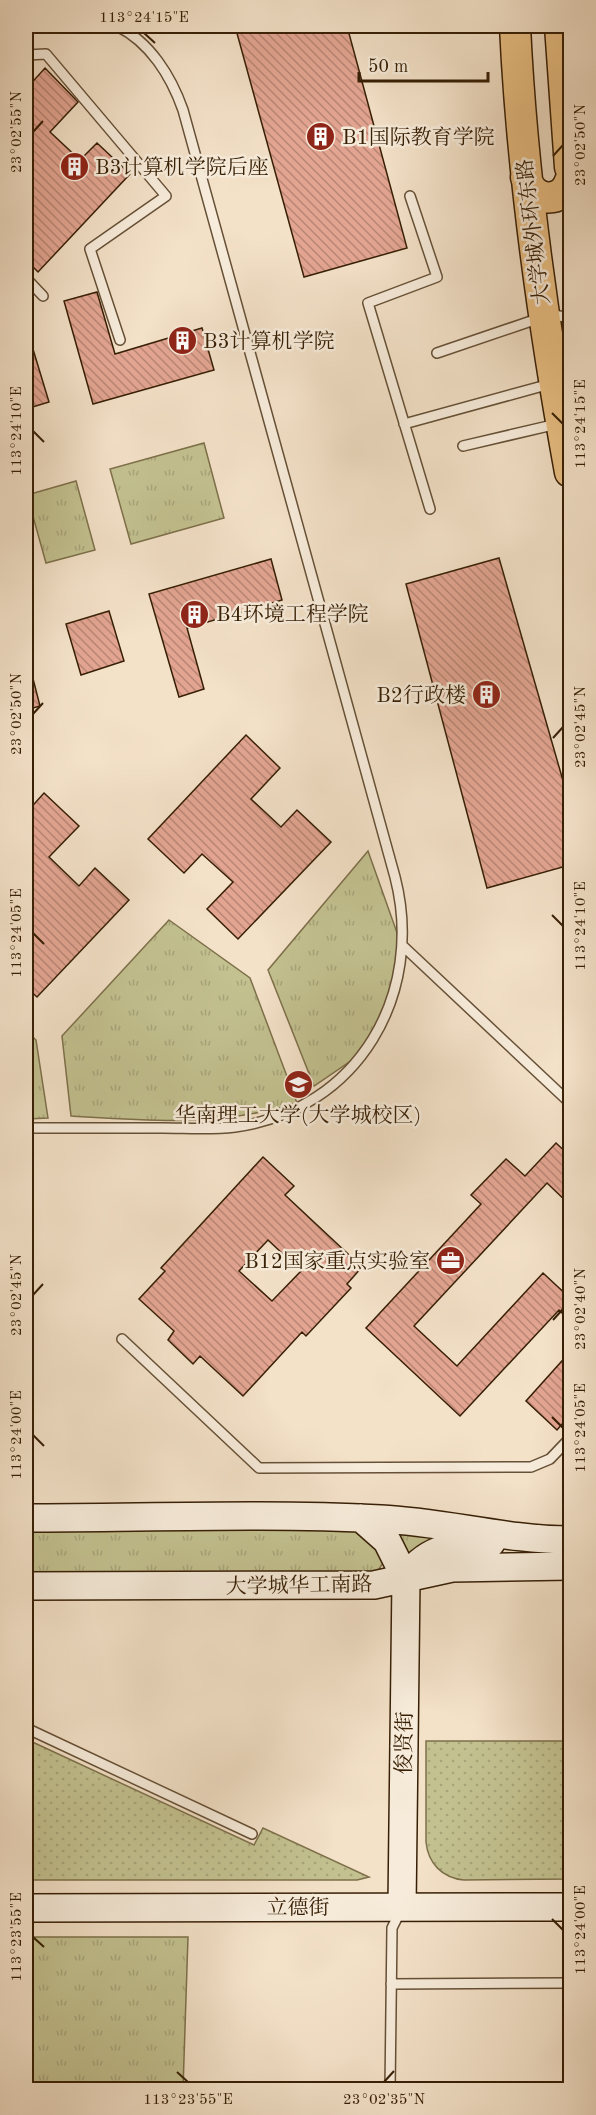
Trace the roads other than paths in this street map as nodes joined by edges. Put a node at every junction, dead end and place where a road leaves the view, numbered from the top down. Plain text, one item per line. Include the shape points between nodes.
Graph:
1 (117, 26) edge
2 (515, 26) edge
3 (560, 26) edge
4 (26, 56) edge
5 (570, 167) edge
6 (526, 177) junction
7 (570, 181) edge
8 (410, 195) dead end
9 (26, 278) edge
10 (43, 296) dead end
11 (557, 318) edge
12 (120, 340) dead end
13 (437, 353) dead end
14 (554, 383) junction
15 (561, 423) junction
16 (404, 424) junction
17 (463, 446) dead end
18 (570, 472) edge
19 (430, 509) dead end
20 (404, 947) junction
21 (570, 1103) edge
22 (26, 1128) edge
23 (122, 1339) dead end
24 (570, 1438) edge
25 (26, 1518) edge
26 (361, 1518) junction
27 (532, 1540) junction
28 (570, 1540) edge
29 (570, 1566) edge
30 (406, 1578) junction
31 (26, 1586) edge
32 (26, 1728) edge
33 (252, 1834) dead end
34 (402, 1907) junction
35 (570, 1907) edge
36 (26, 1908) edge
37 (570, 1983) edge
38 (391, 1984) junction
39 (390, 2090) edge

1 - 20 lane via 154,56 171,81 183,110 395,877
2 - 6 main road, 大学城外环东路
3 - 5 main road
4 - 12 lane via 45,54 166,196 90,249
6 - 7 main road via 531,190 551,198 564,192
6 - 11 main road, 大学城外环东路
8 - 16 lane via 437,277 368,303
9 - 10 lane
11 - 13 lane
11 - 14 main road, 大学城外环东路
14 - 15 main road, 大学城外环东路
14 - 16 lane
15 - 17 lane
15 - 18 main road, 大学城外环东路
16 - 19 lane
20 - 21 lane
20 - 22 lane via 394,996 365,1050 332,1084 288,1112 235,1127
23 - 24 lane via 260,1468 531,1467 550,1459
25 - 26 main road
26 - 27 main road via 452,1525
26 - 30 main road, 俊贤街 via 387,1541
27 - 28 main road
27 - 30 main road via 443,1548 418,1564
29 - 30 main road, 大学城华工南路 via 464,1567
30 - 31 main road, 大学城华工南路 via 374,1585
30 - 34 main road, 俊贤街
32 - 33 lane
34 - 35 main road, 立德街
34 - 36 main road, 立德街
34 - 38 lane via 392,1928
37 - 38 lane
38 - 39 lane

